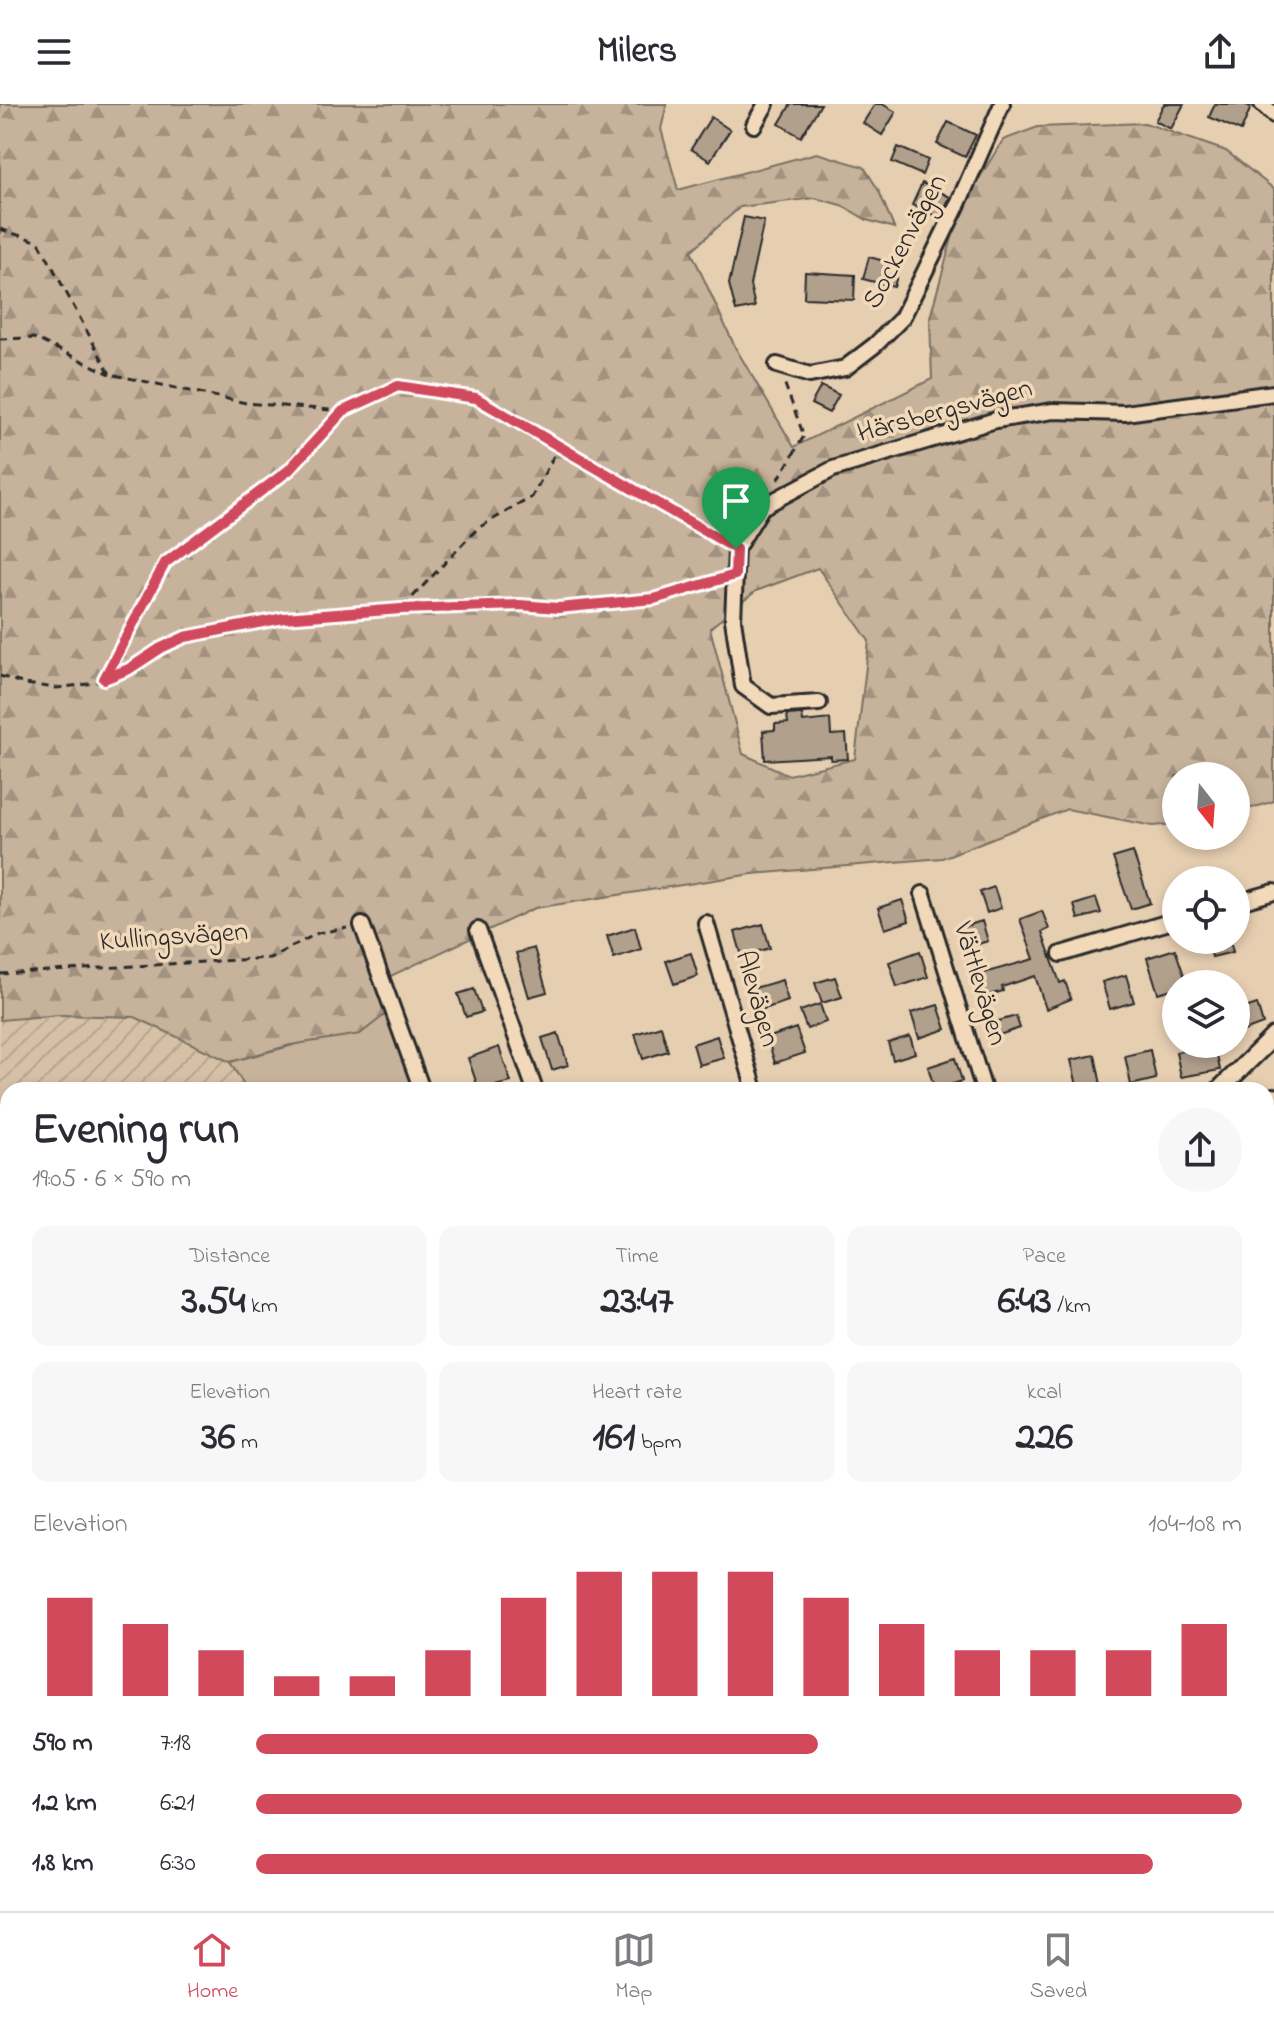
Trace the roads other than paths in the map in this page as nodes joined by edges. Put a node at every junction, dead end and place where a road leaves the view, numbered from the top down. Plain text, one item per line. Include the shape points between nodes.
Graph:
1 (766, 104) edge
2 (1002, 104) edge
3 (1262, 104) edge
4 (1274, 115) edge
5 (754, 125) dead end
6 (777, 365) road end
7 (1274, 393) edge
8 (819, 703) dead end
9 (1274, 892) edge
10 (923, 894) dead end
11 (1250, 899) edge
12 (706, 923) dead end
13 (1162, 924) edge
14 (362, 925) road end
15 (478, 930) dead end
16 (1061, 954) dead end
17 (1274, 1036) edge
18 (419, 1082) edge
19 (532, 1082) edge
20 (753, 1082) edge
21 (982, 1082) edge
22 (1227, 1082) edge

1 - 5 street
2 - 6 street, Sockenvägen via 902,318 845,368 810,375
3 - 4 street
7 - 8 street, Härsbergsvägen via 1125,413 1053,411 996,420 833,469 762,507 736,549 733,620 743,686 771,706
9 - 11 street
10 - 21 street, Vättlevägen
12 - 20 street, Alevägen
13 - 16 street
14 - 18 street
15 - 19 street
17 - 22 street

